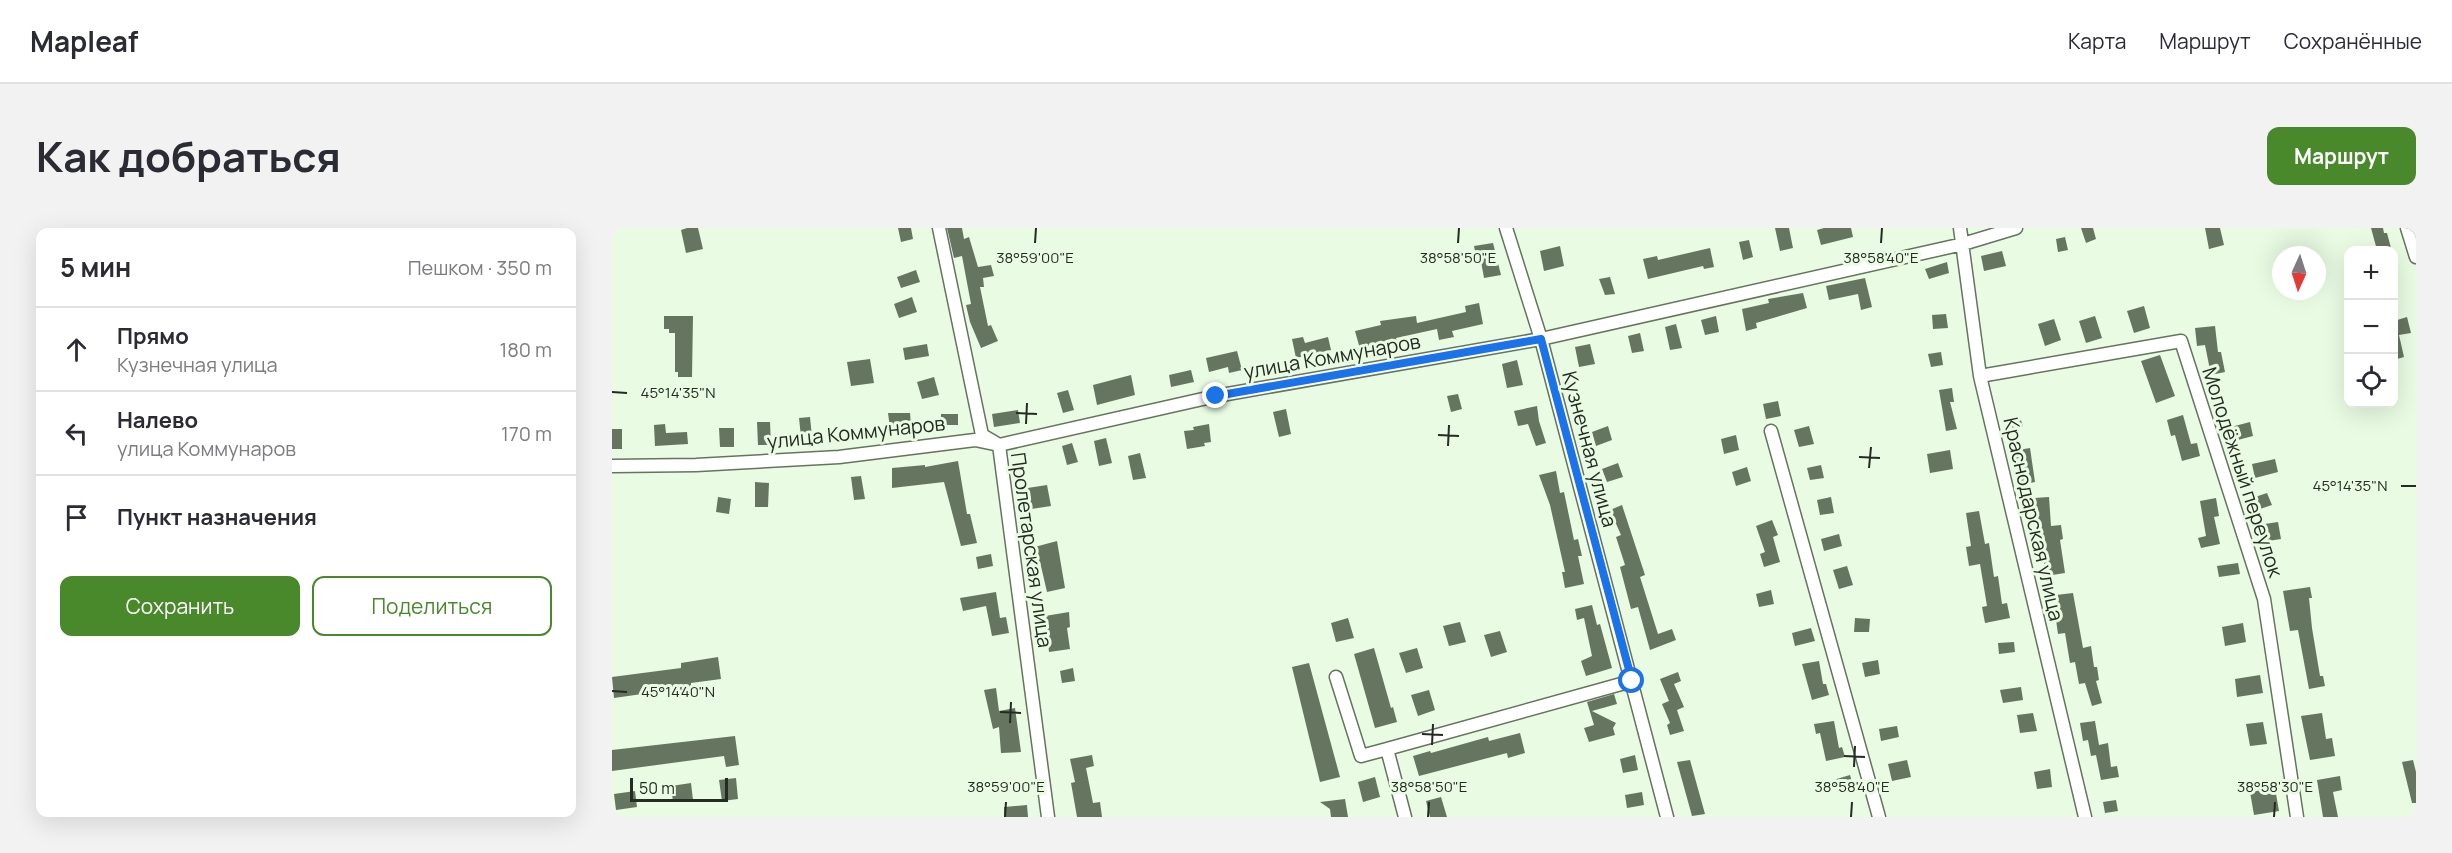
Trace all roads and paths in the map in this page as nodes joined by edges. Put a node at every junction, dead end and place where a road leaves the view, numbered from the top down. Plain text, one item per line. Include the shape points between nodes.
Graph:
1 (939, 228) edge
2 (1506, 228) edge
3 (1960, 228) edge
4 (2016, 228) edge
5 (2407, 228) edge
6 (1964, 244) junction
7 (2416, 257) edge
8 (1541, 339) junction
9 (1980, 376) junction
10 (1772, 430) dead end
11 (999, 446) junction
12 (612, 466) edge
13 (1336, 677) dead end
14 (1632, 681) junction
15 (1387, 749) junction
16 (1048, 817) edge
17 (1405, 817) edge
18 (1667, 817) edge
19 (1878, 817) edge
20 (2085, 817) edge
21 (2296, 817) edge

1 - 11 street, Пролетарская улица via 982,435
2 - 8 street, Кузнечная улица
3 - 6 street, Краснодарская улица
4 - 6 street, улица Коммунаров
5 - 7 street
6 - 8 street, улица Коммунаров
6 - 9 street, Краснодарская улица
8 - 11 street, улица Коммунаров via 1216,396
8 - 14 street, Кузнечная улица
9 - 20 street, Краснодарская улица
9 - 21 street, Молодёжный переулок via 2181,341 2264,599
10 - 19 street
11 - 12 street, улица Коммунаров via 975,440 839,457
11 - 16 street, Пролетарская улица
13 - 15 street via 1361,756
14 - 15 street
14 - 18 street, Кузнечная улица
15 - 17 street

